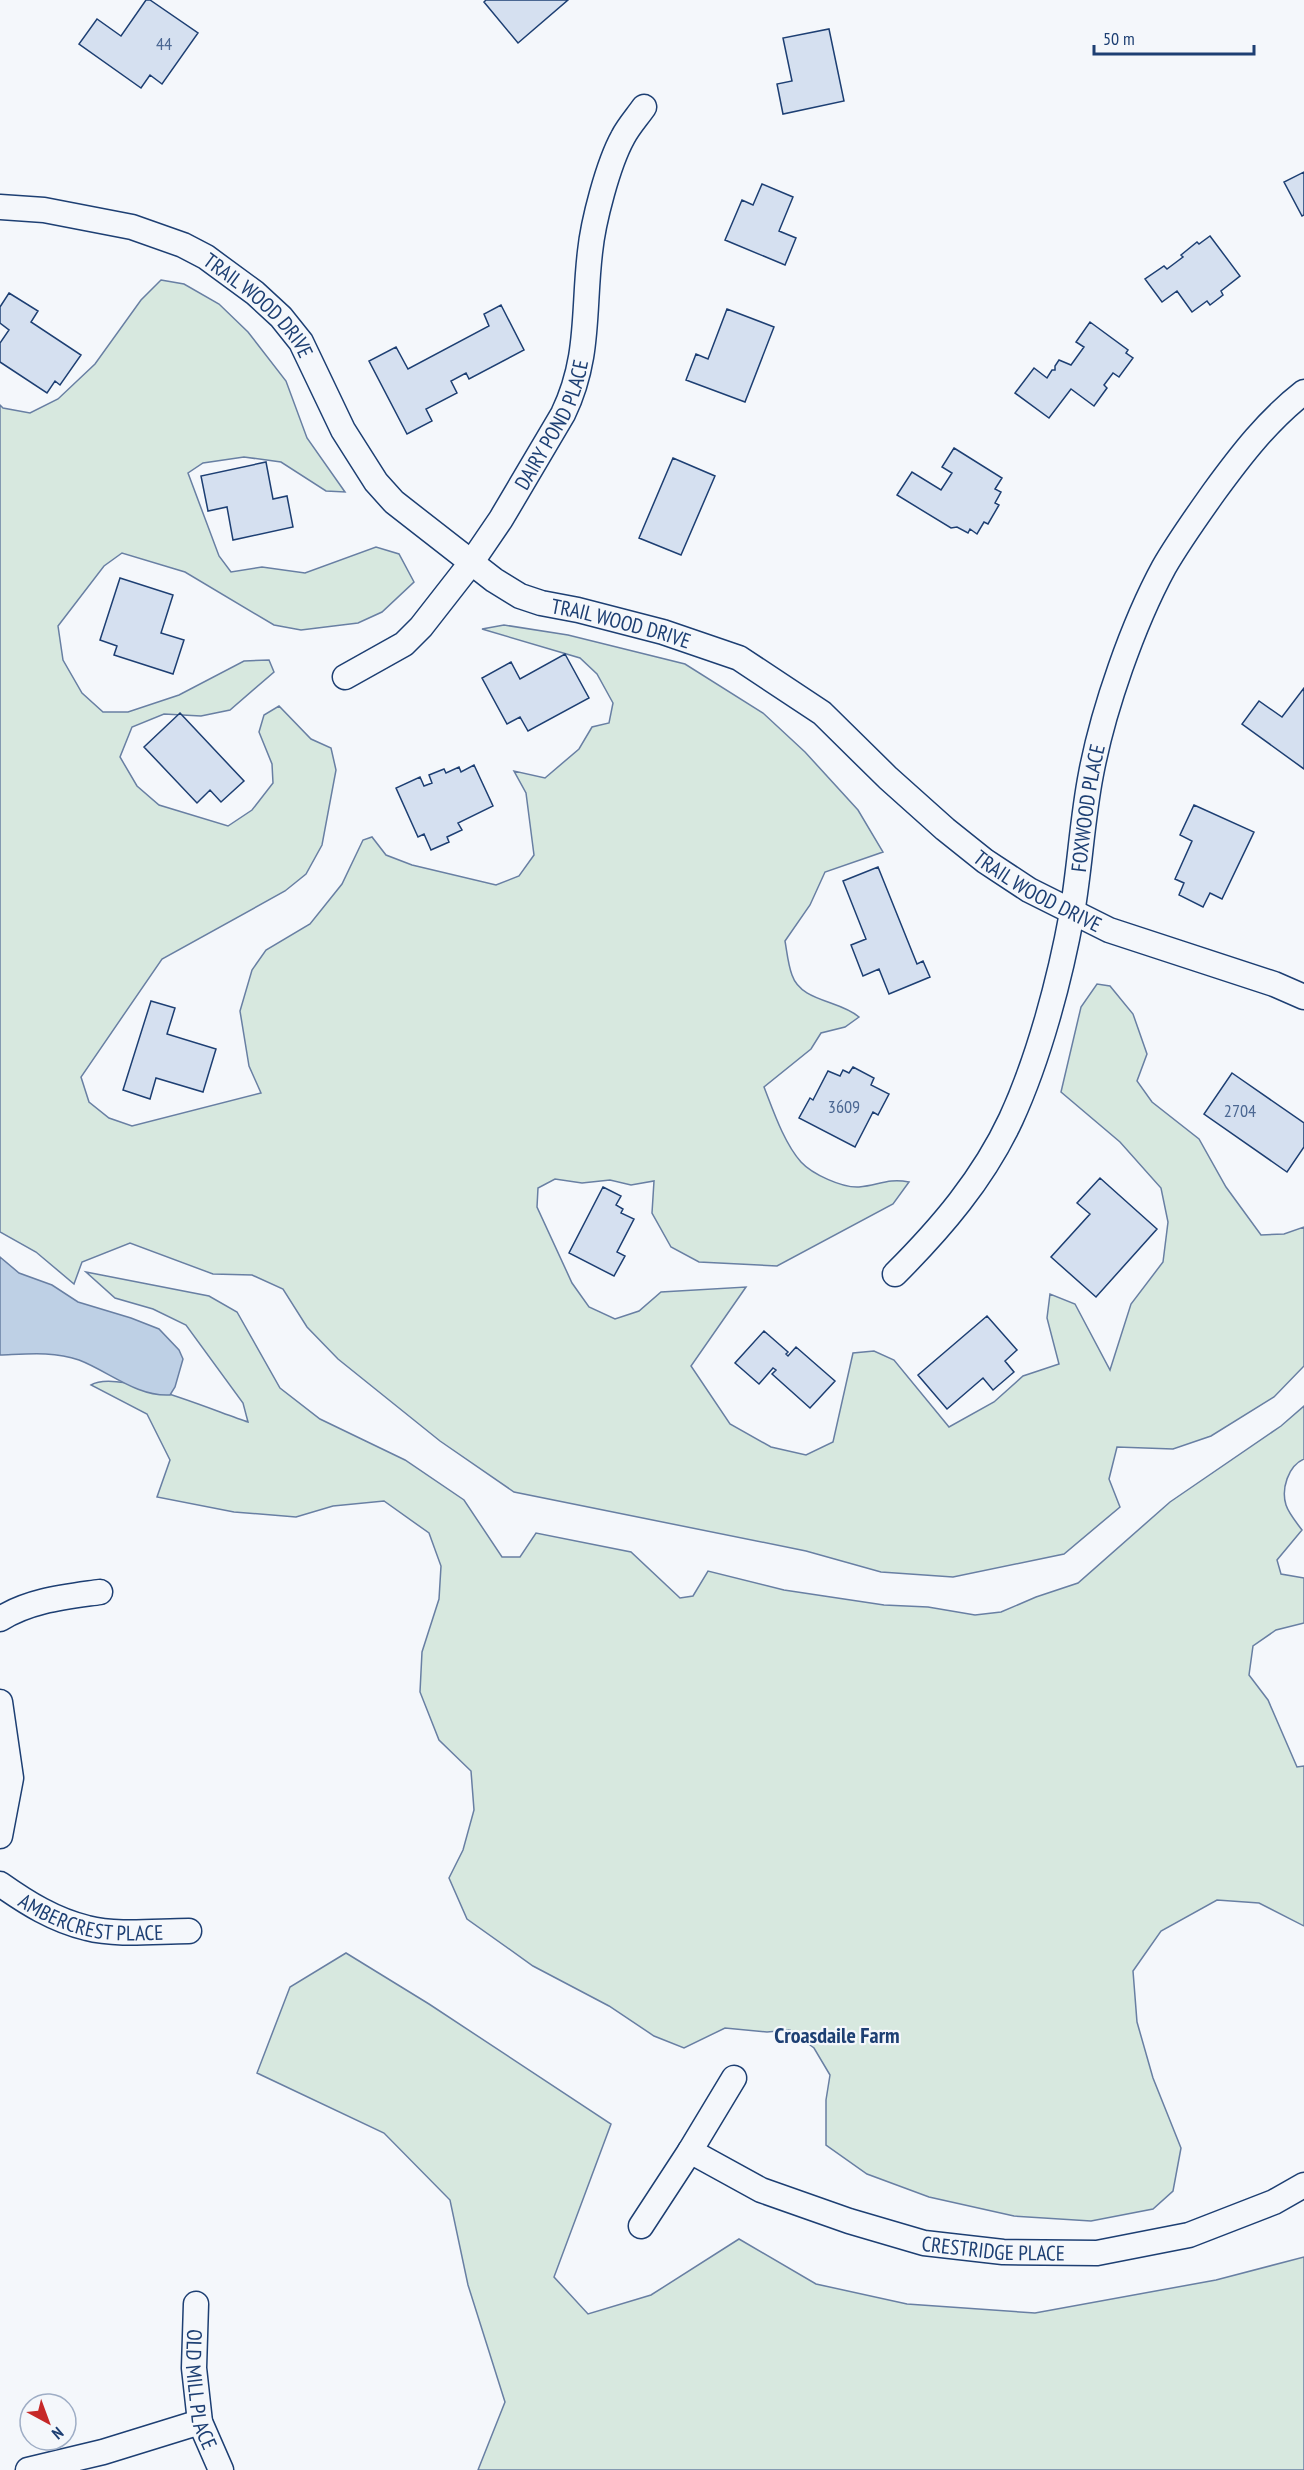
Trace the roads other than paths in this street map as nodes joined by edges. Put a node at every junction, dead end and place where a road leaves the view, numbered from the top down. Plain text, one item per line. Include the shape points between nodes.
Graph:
1 (644, 107) dead end
2 (0, 207) edge
3 (1304, 392) edge
4 (471, 563) junction
5 (345, 677) dead end
6 (1072, 912) junction
7 (1304, 997) edge
8 (895, 1274) dead end
9 (100, 1592) dead end
10 (0, 1619) edge
11 (0, 1702) edge
12 (0, 1836) edge
13 (0, 1884) edge
14 (189, 1931) dead end
15 (734, 2078) dead end
16 (690, 2151) junction
17 (1304, 2185) edge
18 (640, 2226) dead end
19 (196, 2304) dead end
20 (200, 2422) junction
21 (28, 2470) edge
22 (221, 2470) edge

1 - 4 street, DAIRY POND PLACE via 622,138 592,233 584,344 572,396
2 - 4 street, TRAIL WOOD DRIVE via 44,210 132,227 183,245 228,271 281,317 301,342 343,430 376,482 394,502
3 - 6 street, FOXWOOD PLACE via 1238,458 1192,523 1152,593 1112,696 1096,750
4 - 5 street, DAIRY POND PLACE via 404,644
4 - 6 street, TRAIL WOOD DRIVE via 520,596 663,632 739,658 822,713 888,778 985,861
6 - 7 street, TRAIL WOOD DRIVE via 1109,930
6 - 8 street, FOXWOOD PLACE via 1055,986 1011,1120 954,1211
9 - 10 street via 46,1600 15,1609
11 - 12 street via 11,1778
13 - 14 street, AMBERCREST PLACE via 46,1914 88,1929
15 - 16 street
16 - 17 street, CRESTRIDGE PLACE via 761,2190 849,2222 924,2243 1003,2252 1097,2253 1189,2235 1274,2202
16 - 18 street
19 - 20 street, OLD MILL PLACE via 194,2368
20 - 21 street
20 - 22 street, OLD MILL PLACE

